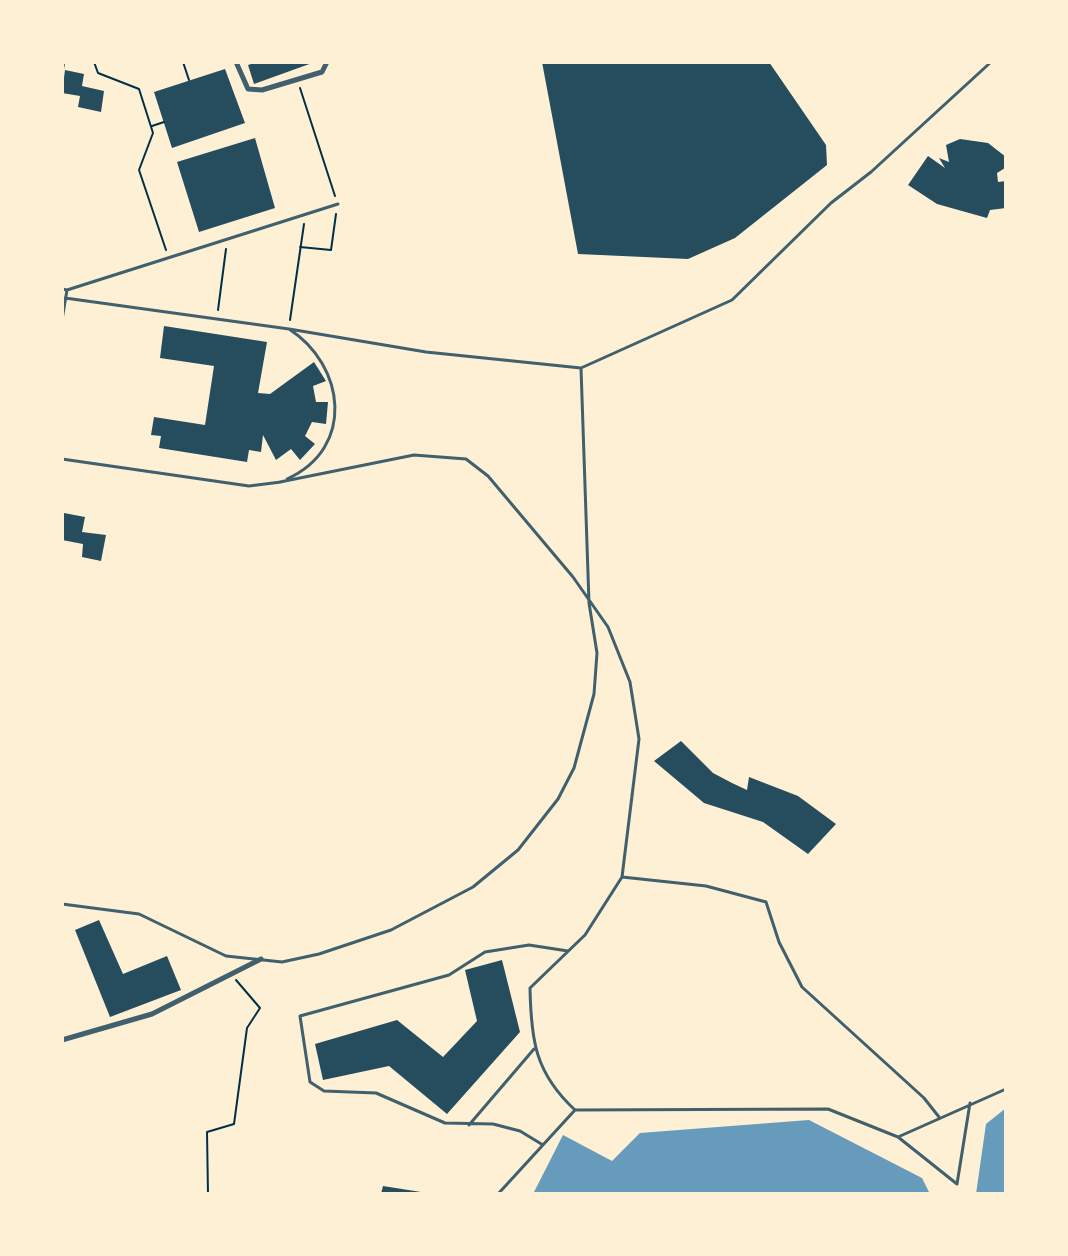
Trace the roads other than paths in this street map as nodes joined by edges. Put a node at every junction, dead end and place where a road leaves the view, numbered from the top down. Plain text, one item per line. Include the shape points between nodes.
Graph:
1 (236, 62) edge
2 (327, 62) edge
3 (991, 62) edge
4 (338, 204) road end
5 (64, 289) edge
6 (65, 298) junction
7 (62, 320) edge
8 (289, 329) junction
9 (581, 368) junction
10 (62, 459) edge
11 (280, 482) junction
12 (589, 603) junction
13 (622, 877) junction
14 (62, 904) edge
15 (568, 951) junction
16 (261, 959) junction
17 (62, 1040) edge
18 (535, 1049) junction
19 (1006, 1089) edge
20 (970, 1103) junction
21 (575, 1110) junction
22 (939, 1117) junction
23 (469, 1125) junction
24 (898, 1137) junction
25 (543, 1145) junction
26 (498, 1194) edge

1 - 2 street via 248,89 262,90 322,72
3 - 9 lane via 831,203 732,300
4 - 5 lane
5 - 6 lane
6 - 7 lane
6 - 8 lane
8 - 9 lane via 426,352
8 - 11 lane via 325,364 336,407 321,451
9 - 12 lane
10 - 11 lane via 249,486
11 - 12 lane via 414,455 466,459 488,476
12 - 13 lane via 608,627 630,682 639,739
12 - 16 lane via 597,653 585,735 558,799 518,850 473,887 391,930 319,954 282,962
13 - 15 lane via 585,935
13 - 22 lane via 706,886 766,902 802,987
14 - 16 lane via 139,914 226,956
15 - 18 lane via 530,988
15 - 23 lane via 529,945 485,952 449,975 300,1016 310,1082 324,1091 376,1093 445,1123
16 - 17 street via 152,1014
18 - 21 lane via 553,1090
18 - 23 lane
19 - 20 lane
20 - 22 lane
20 - 24 lane via 957,1184
21 - 24 lane via 828,1109
21 - 25 lane
22 - 24 lane
23 - 25 lane via 520,1131
25 - 26 lane

